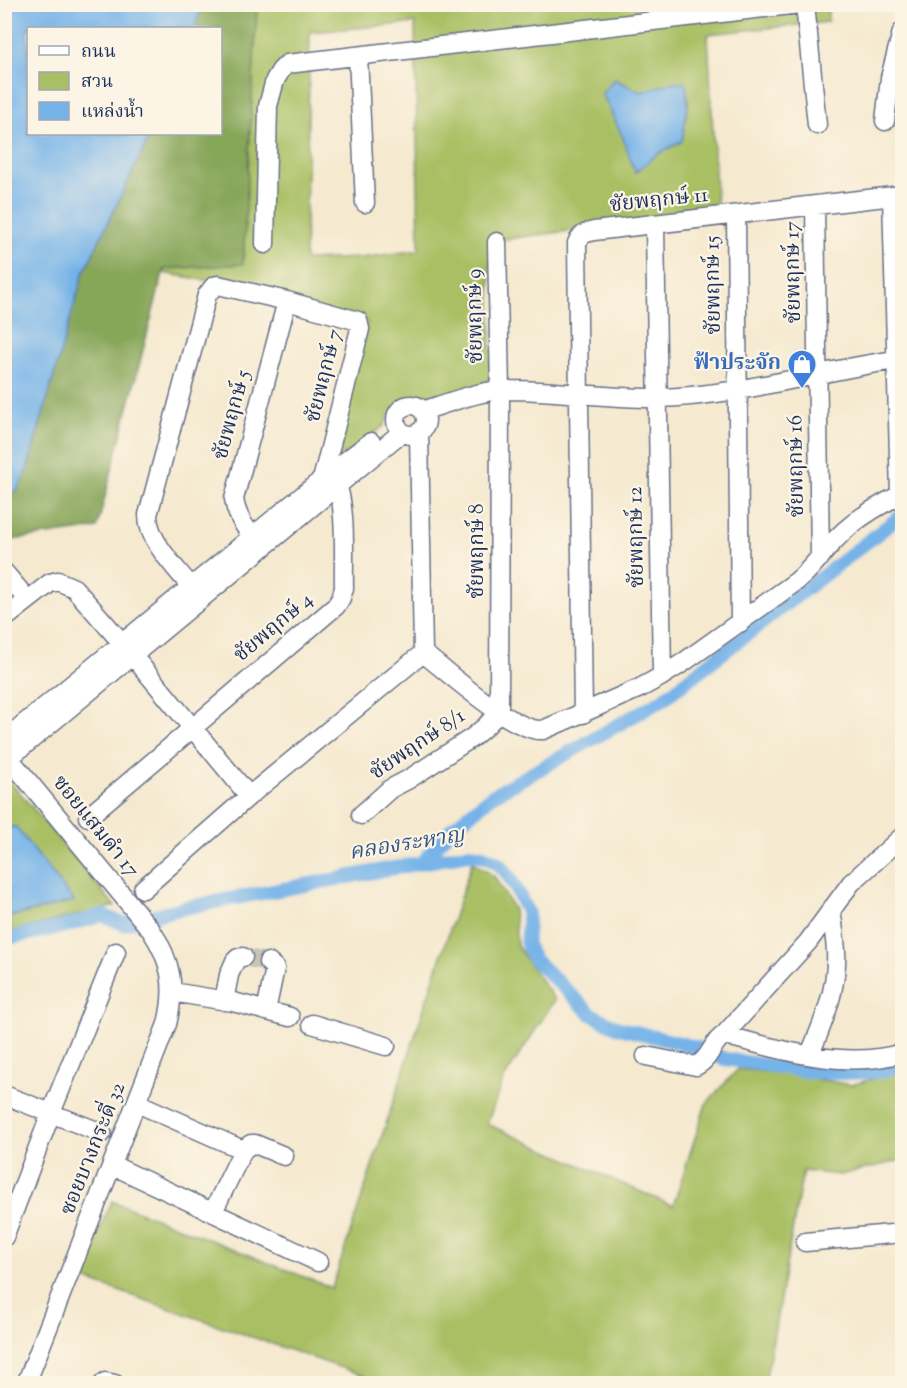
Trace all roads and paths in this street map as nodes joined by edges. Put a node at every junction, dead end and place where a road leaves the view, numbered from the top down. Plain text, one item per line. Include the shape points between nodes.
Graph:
1 (799, 4) edge
2 (805, 4) edge
3 (903, 32) edge
4 (358, 56) junction
5 (885, 121) dead end
6 (817, 125) dead end
7 (898, 196) edge
8 (365, 203) dead end
9 (815, 206) junction
10 (736, 215) junction
11 (655, 225) junction
12 (497, 242) dead end
13 (265, 244) dead end
14 (287, 301) junction
15 (899, 360) edge
16 (818, 373) junction
17 (500, 390) junction
18 (738, 390) junction
19 (580, 395) junction
20 (658, 398) junction
21 (423, 411) junction
22 (406, 429) junction
23 (330, 479) junction
24 (902, 494) edge
25 (252, 537) junction
26 (820, 558) junction
27 (229, 567) junction
28 (4, 572) edge
29 (192, 588) junction
30 (27, 599) junction
31 (4, 619) edge
32 (164, 620) junction
33 (740, 623) junction
34 (128, 650) junction
35 (423, 653) junction
36 (662, 676) junction
37 (83, 688) junction
38 (499, 712) junction
39 (583, 714) junction
40 (192, 728) junction
41 (4, 740) edge
42 (7, 755) edge
43 (249, 796) junction
44 (360, 815) dead end
45 (88, 817) dead end
46 (903, 837) edge
47 (143, 889) dead end
48 (831, 909) junction
49 (151, 930) joint
50 (116, 952) dead end
51 (243, 957) dead end
52 (268, 962) dead end
53 (172, 992) junction
54 (224, 1001) junction
55 (266, 1011) junction
56 (290, 1017) dead end
57 (312, 1024) dead end
58 (716, 1045) junction
59 (386, 1046) dead end
60 (903, 1053) edge
61 (810, 1054) junction
62 (646, 1056) dead end
63 (4, 1095) edge
64 (137, 1103) junction
65 (51, 1113) junction
66 (102, 1133) dead end
67 (243, 1150) junction
68 (284, 1156) dead end
69 (112, 1165) junction
70 (213, 1212) junction
71 (903, 1233) edge
72 (4, 1237) edge
73 (804, 1242) dead end
74 (318, 1262) dead end
75 (26, 1383) edge
76 (103, 1383) edge
77 (115, 1383) edge

1 - 4 street
2 - 6 street
3 - 5 street via 890,78
4 - 8 street
4 - 13 street via 287,64 280,70 268,106
7 - 9 street, ชัยพฤกษ์ 11
7 - 15 street
9 - 10 street, ชัยพฤกษ์ 11
9 - 16 street, ชัยพฤกษ์ 17
10 - 11 street, ชัยพฤกษ์ 11
10 - 18 street, ชัยพฤกษ์ 15
11 - 19 street, ชัยพฤกษ์ 11 via 584,233 579,237
11 - 20 street, ชัยพฤกษ์ 12
12 - 17 street, ชัยพฤกษ์ 9
14 - 23 street, ชัยพฤกษ์ 7 via 354,318 360,325
14 - 25 street, ชัยพฤกษ์ 5 via 234,499 235,509
14 - 29 street via 218,285 207,295 148,515 151,536
15 - 16 street
15 - 24 street
16 - 18 street
16 - 26 street, ชัยพฤกษ์ 16
17 - 19 street
17 - 21 street
17 - 38 street, ชัยพฤกษ์ 8
18 - 20 street
18 - 33 street, ชัยพฤกษ์ 15
19 - 20 street
19 - 39 street
20 - 36 street, ชัยพฤกษ์ 12
21 - 22 street via 426,420
21 - 22 street via 415,405 405,406 398,413
22 - 23 street
22 - 35 street
23 - 25 street
23 - 27 street
23 - 40 street, ชัยพฤกษ์ 4 via 342,513 341,598
24 - 26 street via 856,521
25 - 27 street
26 - 33 street via 803,577
27 - 29 street
27 - 32 street
28 - 30 street
29 - 32 street
30 - 31 street
30 - 34 street via 50,583 67,584
32 - 34 street
33 - 36 street
34 - 37 street
34 - 40 street
35 - 38 street
35 - 43 street
36 - 39 street
37 - 41 street
37 - 42 street
38 - 39 street via 535,731
38 - 44 street, ชัยพฤกษ์ 8/1 via 473,737 390,789
40 - 43 street
40 - 45 street
42 - 49 street, ซอยแสมดำ 17
43 - 47 street
46 - 48 street via 851,883
48 - 58 street via 808,942
48 - 61 street via 836,952 834,983 826,1018
49 - 53 street, ซอยบางกระดี่ 32 via 163,949
50 - 65 street
51 - 54 street via 235,961
52 - 55 street via 275,968
53 - 54 street
53 - 64 street, ซอยบางกระดี่ 32 via 167,1024
54 - 55 street
55 - 56 street
57 - 59 street
58 - 61 street
58 - 62 street via 696,1066
60 - 61 street via 856,1060
63 - 65 street
64 - 67 street
64 - 69 street, ซอยบางกระดี่ 32
65 - 66 street
65 - 72 street
67 - 68 street via 255,1144
67 - 70 street
69 - 70 street
69 - 75 street, ซอยบางกระดี่ 32
70 - 74 street
71 - 73 street
76 - 77 street

